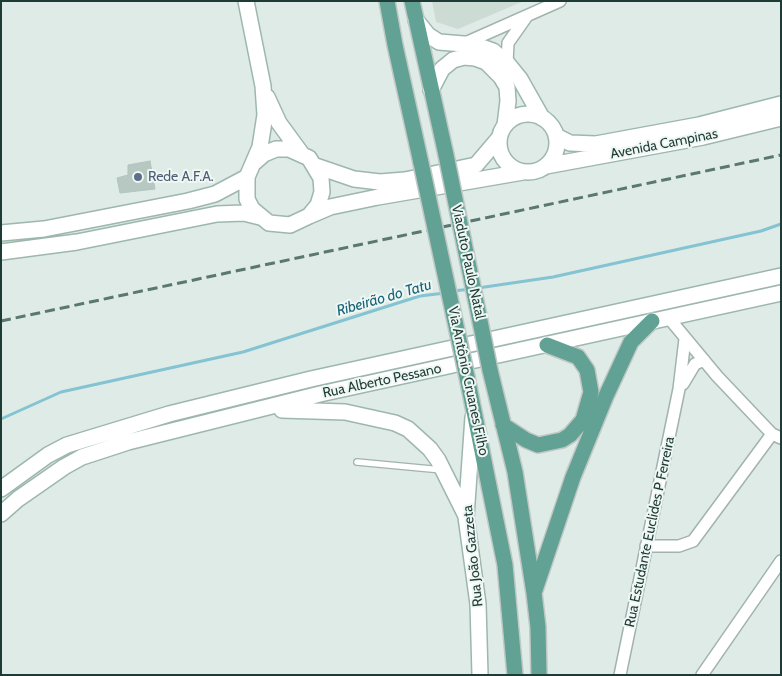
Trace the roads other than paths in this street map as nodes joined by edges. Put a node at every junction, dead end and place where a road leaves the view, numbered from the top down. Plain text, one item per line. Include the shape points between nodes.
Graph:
1 (246, 1) edge
2 (387, 1) edge
3 (412, 1) edge
4 (560, 1) edge
5 (528, 15) junction
6 (416, 20) junction
7 (462, 44) junction
8 (508, 63) junction
9 (263, 86) junction
10 (431, 90) junction
11 (781, 104) edge
12 (542, 118) junction
13 (781, 118) edge
14 (502, 131) junction
15 (701, 131) junction
16 (556, 136) junction
17 (301, 153) junction
18 (255, 162) junction
19 (316, 166) junction
20 (546, 166) junction
21 (523, 172) junction
22 (247, 177) junction
23 (309, 216) junction
24 (260, 217) junction
25 (1, 233) edge
26 (1, 252) edge
27 (781, 276) edge
28 (781, 293) edge
29 (668, 318) junction
30 (652, 321) junction
31 (685, 339) junction
32 (547, 345) junction
33 (704, 360) junction
34 (490, 370) joint
35 (679, 390) junction
36 (473, 407) junction
37 (250, 412) junction
38 (503, 425) junction
39 (776, 436) edge
40 (357, 462) dead end
41 (444, 470) junction
42 (1, 489) edge
43 (1, 514) edge
44 (466, 517) junction
45 (646, 546) junction
46 (781, 562) edge
47 (534, 593) junction
48 (480, 675) edge
49 (515, 675) edge
50 (539, 675) edge
51 (620, 675) edge
52 (702, 675) edge

1 - 9 main road
2 - 36 main road, Via Antônio Cruanes Filho, bridge
3 - 6 main road
4 - 5 street
5 - 7 street
5 - 8 street via 508,44
6 - 7 main road via 428,35 440,42
6 - 10 main road
7 - 8 main road via 493,51
8 - 12 main road
9 - 17 main road via 279,123
9 - 18 main road via 265,115
10 - 14 main road via 442,69 454,60 464,57 486,62 506,87 508,101
10 - 34 main road, Viaduto Paulo Natal, bridge
11 - 15 main road, Avenida Campinas
12 - 14 main road via 522,114
12 - 16 main road via 553,128
13 - 15 main road, Avenida Campinas
14 - 19 main road via 476,165 405,180 354,179
14 - 21 main road via 500,150 504,160
15 - 16 main road, Avenida Campinas via 596,144 570,143
15 - 20 main road, Avenida Campinas
16 - 20 main road via 555,153
17 - 18 main road via 276,149
17 - 19 main road
18 - 22 main road
19 - 23 main road via 322,192 318,205
20 - 21 main road
21 - 23 main road via 349,203
22 - 24 main road via 247,199
22 - 25 main road via 215,194 188,201
23 - 24 main road via 285,225 269,223
24 - 26 main road via 244,213 218,214 78,242
27 - 42 main road, Rua Alberto Pessano via 311,379 160,416 68,445
28 - 29 main road, Rua Alberto Pessano
29 - 30 main road, Rua Alberto Pessano
29 - 31 street
30 - 32 main road, Rua Alberto Pessano
30 - 47 main road via 631,342 606,396 570,487
31 - 33 street
31 - 35 street, Rua Estudante Euclides P Ferreira
32 - 37 main road, Rua Alberto Pessano
32 - 38 main road via 578,357 587,370 591,392 583,420 562,440 538,445
33 - 35 street, Rua Estudante Euclides P Ferreira via 695,364
33 - 39 street
34 - 38 main road, Via Antônio Cruanes Filho
35 - 45 street, Rua Estudante Euclides P Ferreira
36 - 44 main road, Rua João Gazzeta
36 - 49 main road, Via Antônio Cruanes Filho via 505,565
37 - 41 main road via 320,410 395,422 419,437
37 - 43 main road, Rua Alberto Pessano via 128,442 82,458 46,479
38 - 47 main road, Via Antônio Cruanes Filho via 515,472
39 - 45 street via 693,541 679,546
40 - 41 lane
41 - 44 main road
44 - 48 main road, Rua João Gazzeta via 478,604
45 - 51 street, Rua Estudante Euclides P Ferreira
46 - 52 street
47 - 50 main road, Via Antônio Cruanes Filho

